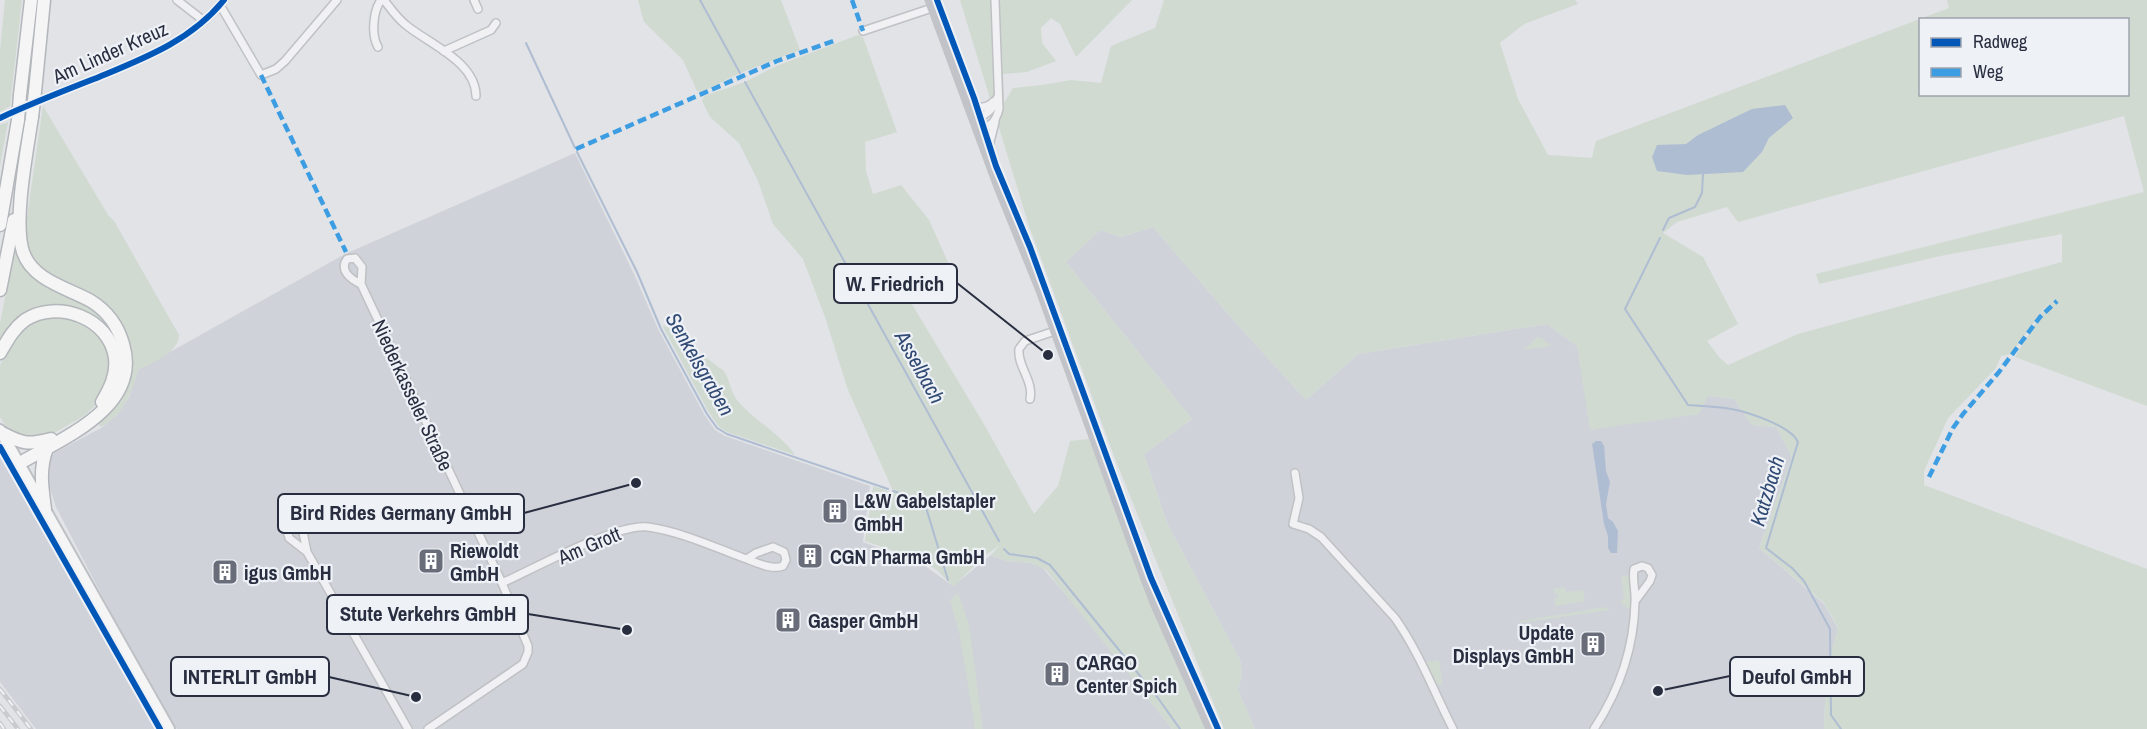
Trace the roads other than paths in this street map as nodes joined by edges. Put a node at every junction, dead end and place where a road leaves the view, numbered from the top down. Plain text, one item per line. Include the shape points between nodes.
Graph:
1 (31, 0) edge
2 (44, 0) edge
3 (177, 0) edge
4 (337, 0) edge
5 (383, 0) edge
6 (474, 0) edge
7 (995, 0) edge
8 (222, 2) edge
9 (930, 4) edge
10 (478, 9) dead end
11 (204, 21) junction
12 (496, 22) dead end
13 (863, 31) dead end
14 (378, 47) dead end
15 (444, 51) junction
16 (998, 89) junction
17 (476, 96) dead end
18 (996, 98) junction
19 (968, 104) junction
20 (997, 116) junction
21 (0, 118) edge
22 (975, 123) junction
23 (987, 157) junction
24 (26, 159) junction
25 (0, 225) edge
26 (361, 284) dead end
27 (0, 290) edge
28 (1055, 331) junction
29 (0, 353) edge
30 (1029, 399) dead end
31 (1, 432) edge
32 (49, 443) junction
33 (19, 461) junction
34 (1295, 473) dead end
35 (45, 509) junction
36 (307, 552) dead end
37 (747, 559) junction
38 (502, 584) junction
39 (1636, 600) junction
40 (168, 729) edge
41 (408, 729) edge
42 (428, 729) edge
43 (1210, 729) edge
44 (1453, 729) edge
45 (1593, 729) edge

1 - 25 highway, bridge via 18,120
2 - 24 highway, bridge
3 - 11 street
4 - 8 street via 285,61 261,75
5 - 14 street via 376,10 374,36
5 - 15 street via 404,24
6 - 10 street
7 - 16 street
8 - 11 street, Am Linder Kreuz
9 - 13 street
9 - 19 street
11 - 21 street, Am Linder Kreuz via 140,60
12 - 15 street via 491,30
15 - 17 street via 471,75
16 - 18 street
16 - 20 street
18 - 19 street via 986,107
18 - 22 street via 995,105
19 - 22 street
20 - 22 street via 984,128
20 - 23 street
22 - 23 street
23 - 28 street
24 - 27 highway
24 - 32 highway via 18,230 23,254 44,277 101,308 113,321 126,352 126,370 109,406
26 - 38 street, Niederkasseler Straße
28 - 30 street via 1025,341 1019,349
28 - 43 street via 1151,594
29 - 32 highway via 11,333 25,320 55,310 88,320 108,340 115,357 109,391 88,417
31 - 32 highway via 21,443
31 - 33 main road
32 - 33 highway
32 - 35 highway via 40,475
33 - 35 main road
34 - 44 street via 1299,498 1293,524 1321,537 1395,618 1427,672
35 - 40 main road
36 - 41 street
37 - 37 street, Am Grott via 780,568 786,560 784,552 773,547
37 - 38 street, Am Grott via 667,532 637,527 609,534
38 - 42 street, Niederkasseler Straße via 528,646 526,660
39 - 39 street via 1652,575 1642,566 1634,569
39 - 45 street via 1626,664

